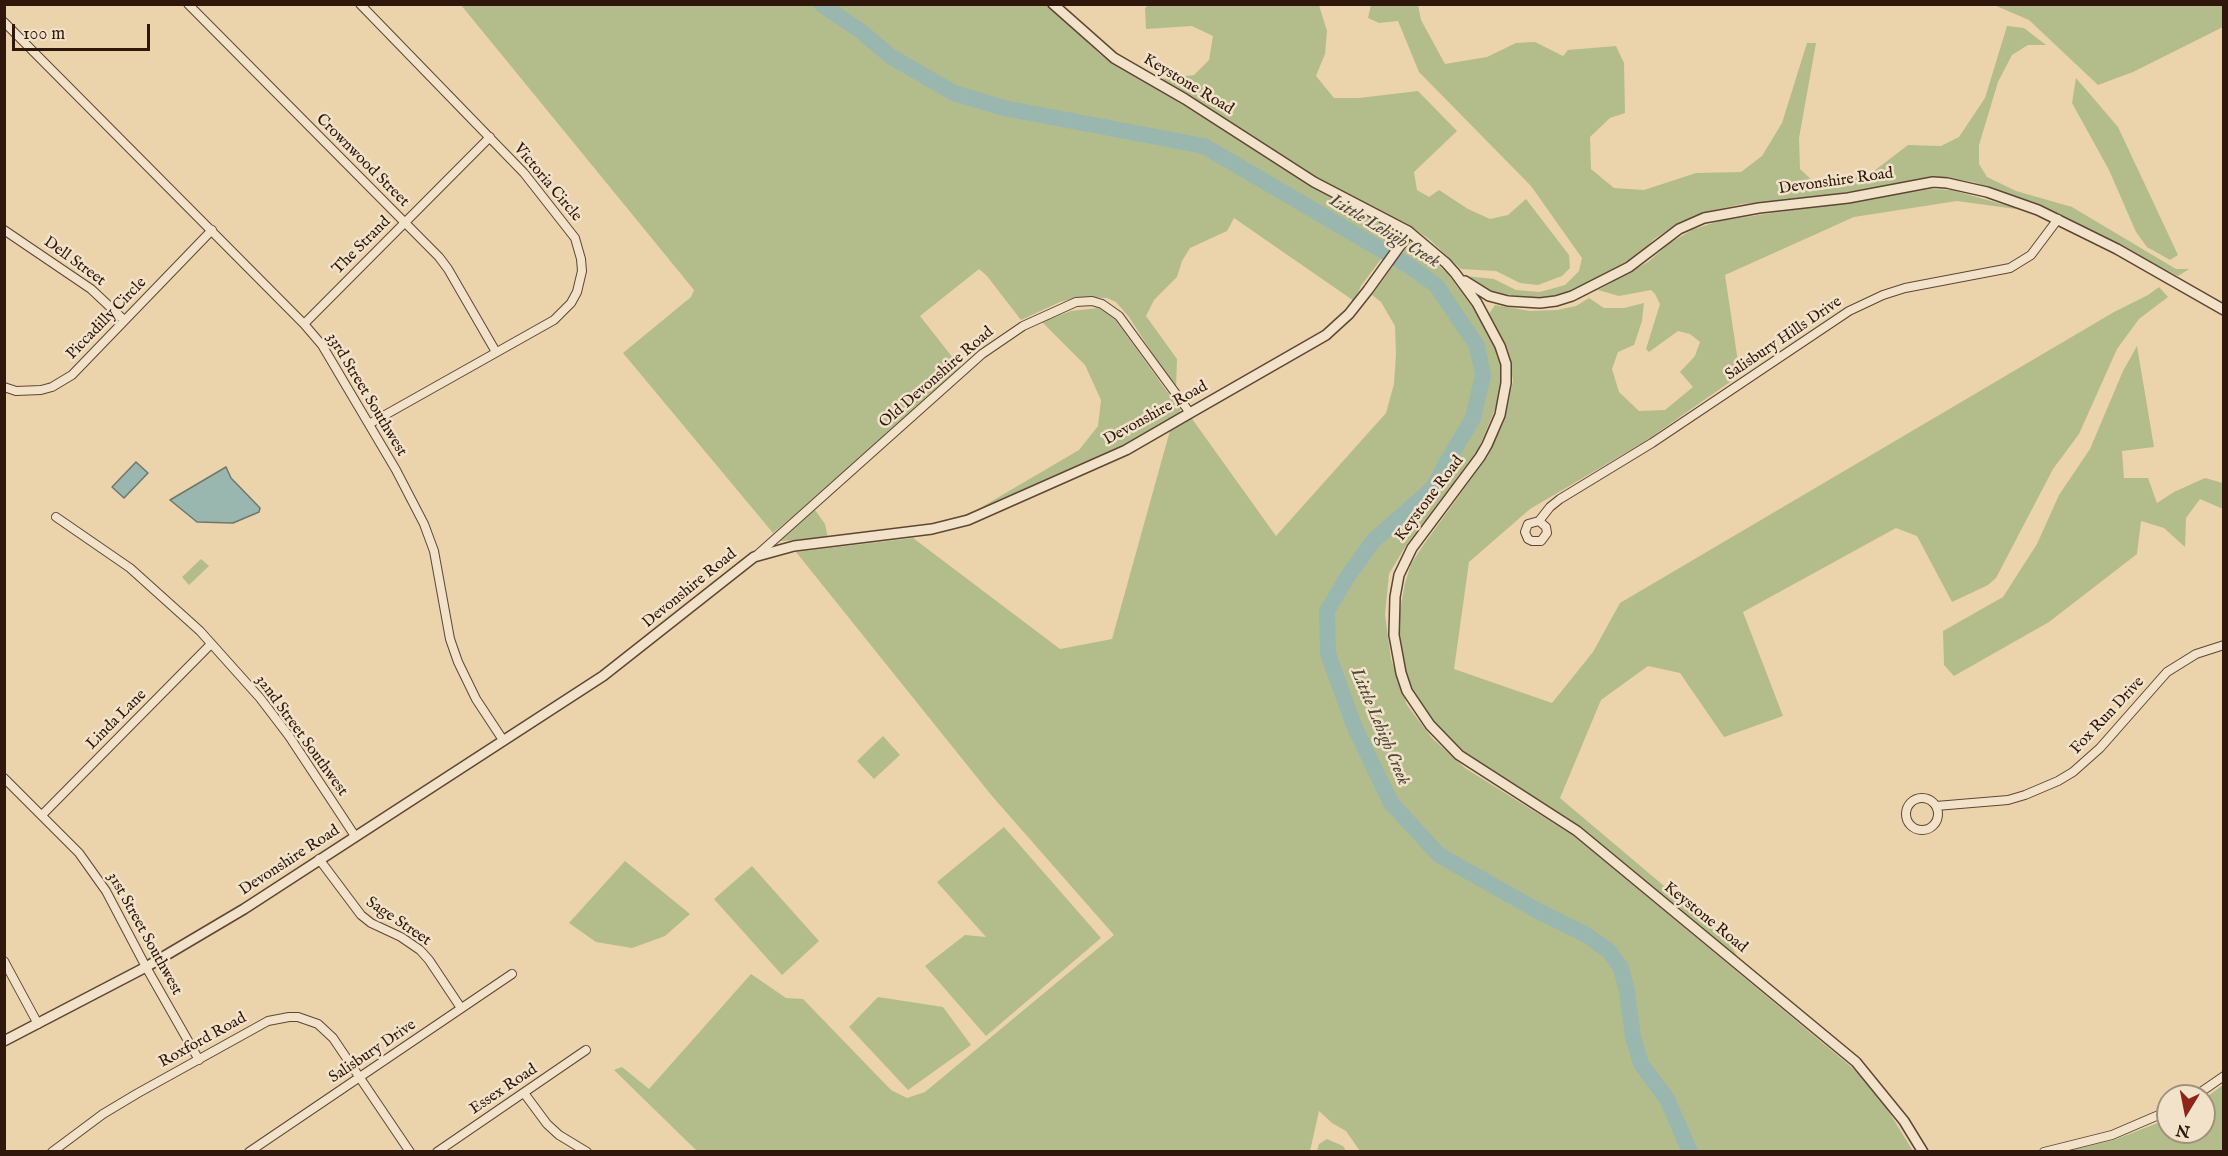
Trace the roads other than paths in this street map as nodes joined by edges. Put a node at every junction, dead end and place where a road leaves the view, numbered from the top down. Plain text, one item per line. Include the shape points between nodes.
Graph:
1 (188, 4) edge
2 (360, 4) edge
3 (1053, 4) edge
4 (4, 22) edge
5 (490, 137) junction
6 (2058, 219) junction
7 (404, 223) junction
8 (4, 230) edge
9 (212, 230) junction
10 (1408, 231) junction
11 (1455, 273) junction
12 (2223, 310) edge
13 (124, 320) junction
14 (304, 324) junction
15 (496, 352) junction
16 (4, 387) edge
17 (1190, 413) junction
18 (369, 424) junction
19 (56, 518) dead end
20 (1539, 521) dead end
21 (754, 557) junction
22 (211, 644) junction
23 (2223, 645) edge
24 (503, 740) junction
25 (4, 778) edge
26 (1935, 806) junction
27 (42, 815) junction
28 (355, 836) junction
29 (319, 859) junction
30 (4, 961) edge
31 (146, 967) junction
32 (512, 974) dead end
33 (461, 1008) junction
34 (38, 1024) junction
35 (4, 1041) edge
36 (586, 1050) dead end
37 (199, 1060) junction
38 (360, 1077) junction
39 (524, 1093) junction
40 (2156, 1116) edge
41 (52, 1152) edge
42 (249, 1152) edge
43 (410, 1152) edge
44 (437, 1152) edge
45 (587, 1152) edge
46 (1923, 1152) edge
47 (2044, 1152) edge

1 - 7 street, Crownwood Street
2 - 5 street, Victoria Circle
3 - 10 street, Keystone Road via 1113,58 1314,182
4 - 9 street, 33rd Street Southwest
5 - 7 street, The Strand
5 - 15 street, Victoria Circle via 569,229 579,248 582,272 577,292 562,313
6 - 11 street, Devonshire Road via 1987,192 1933,183 1704,218 1679,229 1629,267 1556,301 1508,301 1489,296
6 - 12 street, Devonshire Road
6 - 20 street, Salisbury Hills Drive via 2031,255 2010,268 1905,288 1849,311 1652,443 1560,499
7 - 14 street, The Strand
7 - 15 street, Crownwood Street via 448,269
8 - 13 street, Dell Street via 91,289
9 - 13 street, Piccadilly Circle
9 - 14 street, 33rd Street Southwest
10 - 11 street, Keystone Road
10 - 17 street, Devonshire Road via 1368,290 1326,335
11 - 46 street, Keystone Road via 1500,346 1506,364 1506,383 1500,415 1487,445 1412,548 1399,575 1394,635 1407,691 1430,726 1459,755 1576,831 1856,1062 1904,1121
13 - 16 street, Piccadilly Circle via 63,381 30,392
14 - 18 street, 33rd Street Southwest via 332,361
15 - 18 street, Victoria Circle
17 - 21 street, Devonshire Road via 1126,450 968,520 932,529 794,546
17 - 21 street, Old Devonshire Road via 1119,316 1102,304 1076,302 1023,326 982,354
18 - 24 street, 33rd Street Southwest via 424,524 437,564 458,662
19 - 22 street, 32nd Street Southwest via 147,582
21 - 24 street, Devonshire Road via 631,655
22 - 27 street, Linda Lane
22 - 28 street, 32nd Street Southwest via 274,717
23 - 26 street, Fox Run Drive via 2196,654 2167,672 2100,748 2058,781 2008,800
24 - 28 street, Devonshire Road
25 - 27 street, 31st Street Southwest
26 - 26 street, Fox Run Drive via 1923,798 1913,802 1907,810 1908,820 1915,828 1930,828 1938,816
27 - 31 street, 31st Street Southwest via 79,853 106,891
28 - 29 street, Devonshire Road
29 - 31 street, Devonshire Road
29 - 33 street, Sage Street via 361,915 420,950
30 - 34 street
31 - 34 street, Devonshire Road
31 - 37 street, 31st Street Southwest
32 - 33 street, Salisbury Drive
33 - 38 street, Salisbury Drive
34 - 35 street, Devonshire Road
36 - 39 street, Essex Road
37 - 38 street, Roxford Road via 268,1021 298,1017 325,1030
37 - 41 street, Roxford Road via 120,1103
38 - 42 street, Salisbury Drive
38 - 43 street
39 - 44 street, Essex Road
39 - 45 street via 559,1136
40 - 47 street via 2112,1135

